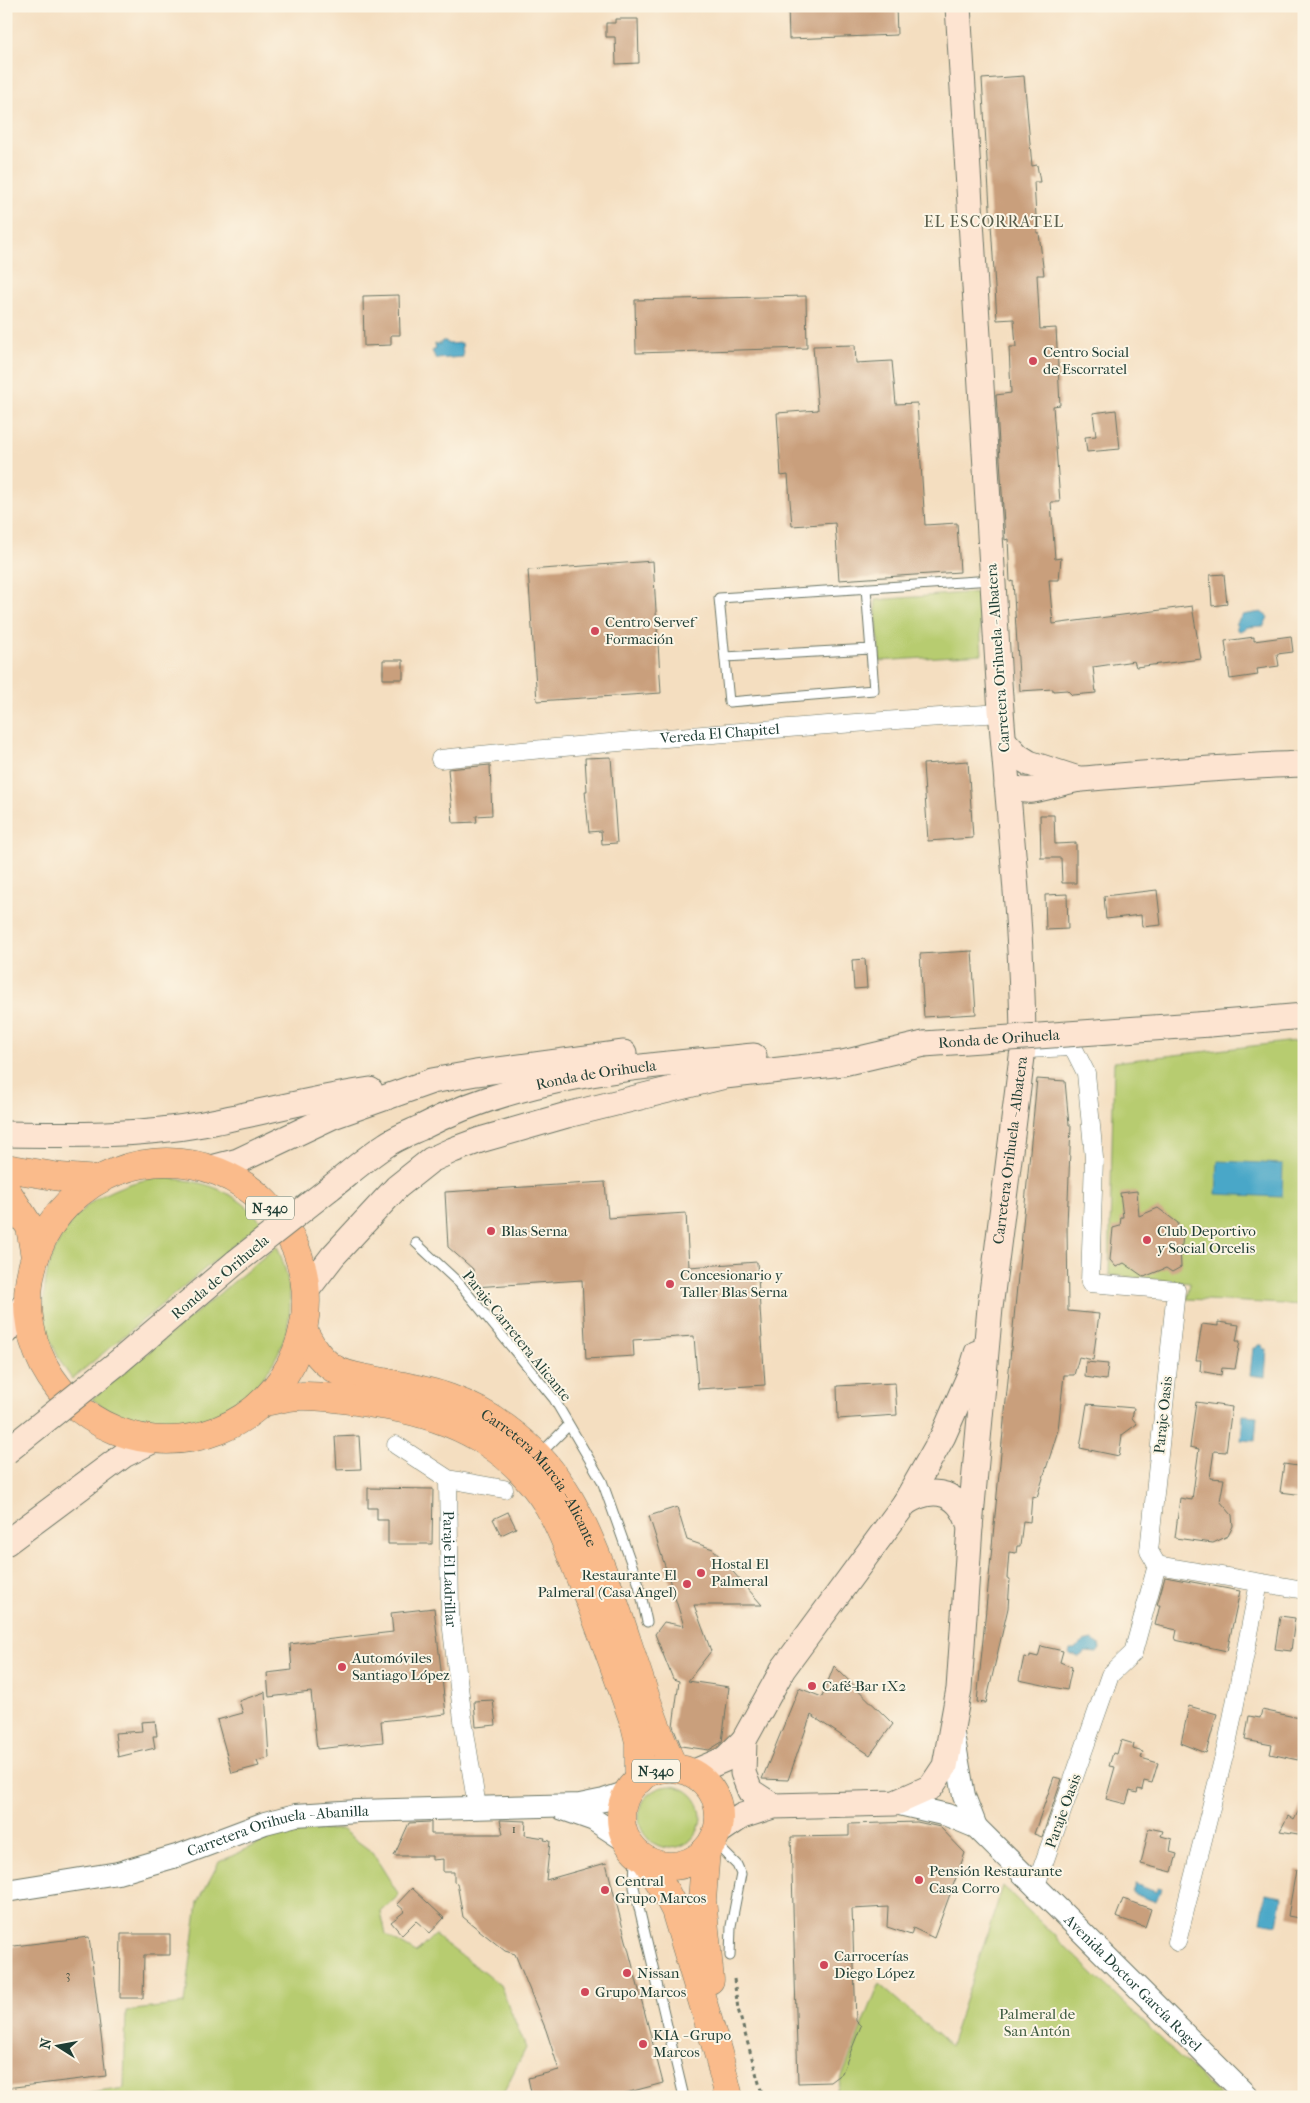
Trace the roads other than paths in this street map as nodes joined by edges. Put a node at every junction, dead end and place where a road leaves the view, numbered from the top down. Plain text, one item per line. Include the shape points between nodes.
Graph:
1 (958, 6) edge
2 (992, 580) junction
3 (866, 588) junction
4 (871, 649) junction
5 (725, 657) junction
6 (1002, 713) junction
7 (1004, 742) junction
8 (440, 759) dead end
9 (1304, 764) edge
10 (1078, 779) junction
11 (1007, 786) junction
12 (1014, 854) junction
13 (1304, 1004) edge
14 (1304, 1016) edge
15 (1270, 1018) junction
16 (924, 1044) junction
17 (1023, 1049) junction
18 (766, 1055) junction
19 (432, 1081) junction
20 (6, 1134) edge
21 (6, 1168) edge
22 (211, 1168) junction
23 (98, 1180) junction
24 (6, 1190) edge
25 (416, 1243) dead end
26 (35, 1256) junction
27 (306, 1291) junction
28 (28, 1299) junction
29 (990, 1308) junction
30 (303, 1330) junction
31 (6, 1331) edge
32 (263, 1402) junction
33 (569, 1425) junction
34 (154, 1440) junction
35 (396, 1445) dead end
36 (6, 1452) edge
37 (538, 1456) junction
38 (448, 1480) junction
39 (504, 1489) dead end
40 (905, 1503) junction
41 (970, 1527) junction
42 (6, 1543) edge
43 (1157, 1565) junction
44 (1259, 1583) junction
45 (1304, 1590) edge
46 (648, 1622) dead end
47 (952, 1727) junction
48 (744, 1740) junction
49 (683, 1771) junction
50 (633, 1786) junction
51 (895, 1803) junction
52 (477, 1806) junction
53 (554, 1806) junction
54 (773, 1806) junction
55 (976, 1827) junction
56 (712, 1841) junction
57 (636, 1851) junction
58 (1035, 1888) junction
59 (6, 1890) edge
60 (1177, 1942) dead end
61 (730, 1956) road end
62 (718, 2053) junction
63 (684, 2097) edge
64 (729, 2097) edge
65 (1248, 2097) edge

1 - 2 main road, Carretera Orihuela - Albatera
2 - 3 lane
2 - 6 main road, Carretera Orihuela - Albatera
3 - 4 lane
3 - 5 lane via 719,598
4 - 5 lane
4 - 5 lane via 874,690 729,702
6 - 7 main road, Carretera Orihuela - Albatera
6 - 8 street, Vereda El Chapitel via 778,728
7 - 10 main road via 1029,763
7 - 11 main road, Carretera Orihuela - Albatera
9 - 10 main road
10 - 11 main road via 1040,773 1019,778
10 - 12 main road via 1032,801 1022,816
11 - 12 main road, Carretera Orihuela - Albatera
12 - 17 main road, Carretera Orihuela - Albatera
13 - 15 main road
14 - 15 main road, Ronda de Orihuela
15 - 16 main road, Ronda de Orihuela, bridge
16 - 18 main road, Ronda de Orihuela
16 - 27 main road via 843,1063 725,1076 671,1088 452,1150 431,1160 397,1187 333,1256
17 - 29 main road, Carretera Orihuela - Albatera
17 - 43 street, Paraje Oasis via 1073,1047 1086,1073 1094,1158 1090,1282 1176,1290 1148,1552
18 - 19 main road via 698,1050 612,1053
18 - 36 main road, Ronda de Orihuela, bridge via 614,1070 540,1084 467,1106 387,1145 236,1262
19 - 20 main road via 131,1134
19 - 22 main road via 333,1116 238,1160
21 - 23 highway, N-340
22 - 23 highway, N-340 via 183,1162 153,1162 125,1168
22 - 27 highway, N-340 via 241,1182 266,1203 286,1228 300,1258
23 - 26 highway, N-340 via 77,1194 60,1212 45,1233
24 - 26 highway, N-340 via 30,1227
25 - 33 lane, Paraje Carretera Alicante via 459,1283 554,1399
26 - 28 highway, N-340
27 - 30 highway, N-340
28 - 31 main road
28 - 34 highway, N-340 via 32,1334 44,1366 64,1394 90,1417 120,1432
29 - 40 main road via 972,1370 943,1436
29 - 41 main road
30 - 32 highway, N-340 via 295,1356 282,1380
30 - 37 highway, Carretera Murcia - Alicante / N-340 via 312,1348 334,1369 351,1376 448,1397 498,1422
32 - 34 highway, N-340 via 224,1428 202,1436
32 - 50 highway, Carretera Murcia - Alicante / N-340 via 316,1396 404,1409 476,1434 518,1467 548,1506 560,1529 636,1725 639,1742
33 - 37 lane
33 - 46 lane, Paraje Carretera Alicante via 602,1481 639,1585
34 - 42 main road via 124,1455
35 - 38 street
37 - 49 highway, Carretera Murcia - Alicante / N-340 via 561,1484 585,1528 619,1616 652,1717
38 - 39 street
38 - 52 street, Paraje El Ladrillar via 450,1613
40 - 41 main road via 925,1493 941,1494 955,1500 966,1512
40 - 48 main road via 783,1669
41 - 47 main road via 959,1689
43 - 44 street
43 - 58 street, Paraje Oasis via 1133,1653 1110,1675
44 - 45 street
44 - 60 street via 1227,1744
47 - 51 main road, Avenida Doctor García Rogel via 945,1766 931,1787
47 - 55 street, Avenida Doctor García Rogel via 964,1796
48 - 49 main road via 725,1759
48 - 54 main road via 743,1773 750,1791
49 - 50 highway, N-340 via 661,1769 649,1773
49 - 56 highway, N-340 via 706,1783 715,1798 719,1815
50 - 53 street, Carretera Orihuela - Abanilla via 604,1800
50 - 57 highway, N-340 via 623,1805 621,1818 623,1831
51 - 54 main road, Avenida Doctor García Rogel
51 - 55 street, Avenida Doctor García Rogel via 947,1815
52 - 53 street, Carretera Orihuela - Abanilla
52 - 59 street, Carretera Orihuela - Abanilla via 296,1815 266,1822 180,1855 118,1873
53 - 57 street, Carretera Orihuela - Abanilla via 594,1820
54 - 56 main road, Avenida Doctor García Rogel via 742,1816
55 - 58 street, Avenida Doctor García Rogel
56 - 57 highway via 696,1858 671,1866 658,1865
56 - 61 lane via 737,1865 741,1874 731,1926
56 - 62 highway, N-340 via 702,1900
57 - 62 highway, N-340 via 666,1891 675,1910
57 - 63 lane via 634,1887
58 - 65 street, Avenida Doctor García Rogel
62 - 64 highway, N-340

